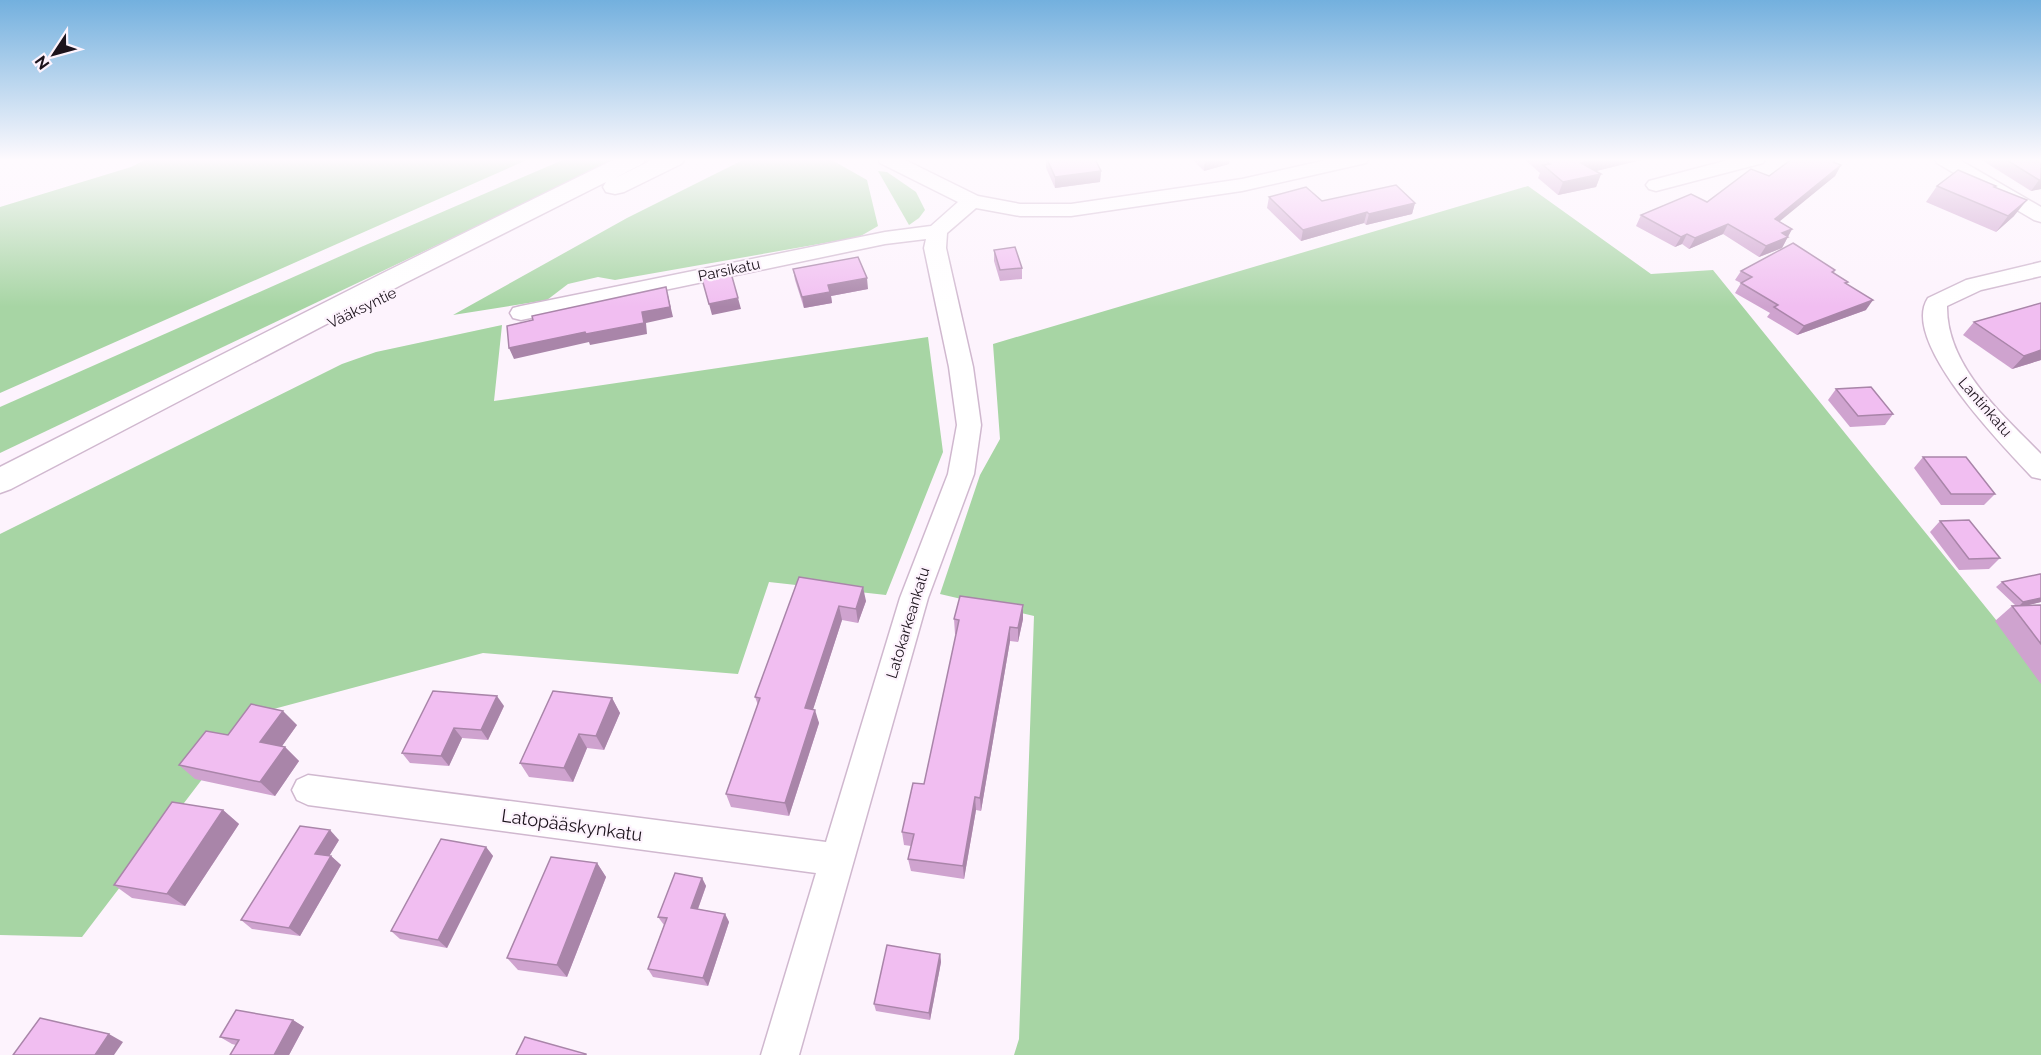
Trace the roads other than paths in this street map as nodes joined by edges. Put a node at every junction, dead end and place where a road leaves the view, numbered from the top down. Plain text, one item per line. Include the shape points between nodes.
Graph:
1 (535, 208) edge
2 (569, 208) edge
3 (964, 208) edge
4 (1011, 208) edge
5 (1083, 208) edge
6 (2028, 208) edge
7 (2041, 216) edge
8 (938, 231) junction
9 (2041, 269) edge
10 (521, 313) dead end
11 (50, 455) junction
12 (2041, 470) edge
13 (0, 480) edge
14 (308, 790) dead end
15 (837, 860) junction
16 (780, 1055) edge

1 - 11 highway, Vääksyntie
2 - 11 highway, Vääksyntie
3 - 8 street
4 - 5 street
6 - 7 street
8 - 10 street, Parsikatu via 885,238
8 - 15 street, Latokarkeankatu via 935,248 969,424 961,474 914,598
9 - 12 street, Lantinkatu via 1974,285 1936,303 1933,314 1954,371
11 - 13 highway, Vääksyntie
14 - 15 street, Latopääskynkatu
15 - 16 street, Latokarkeankatu

